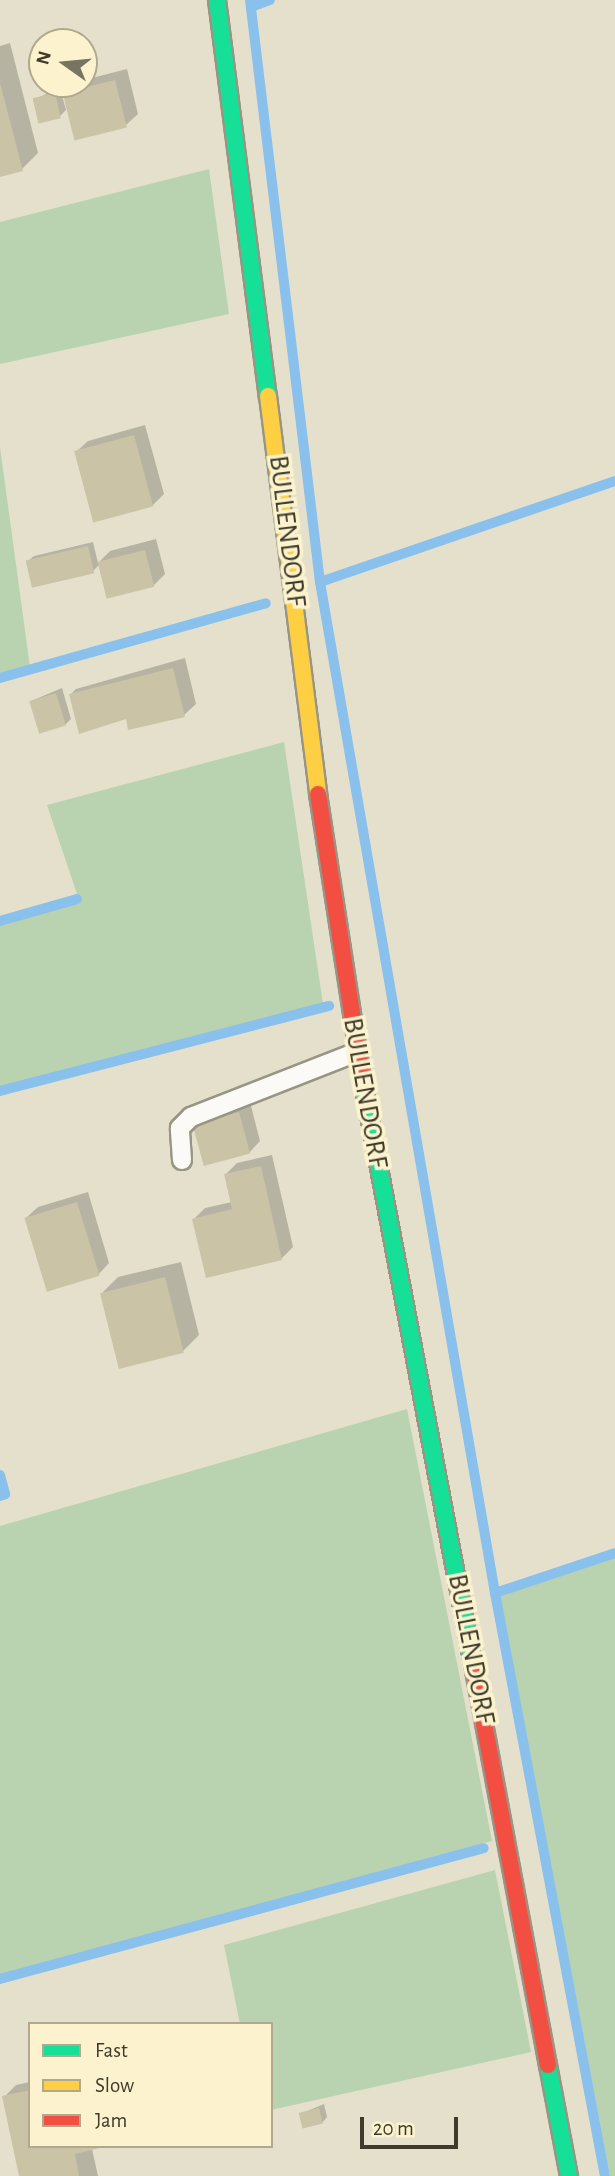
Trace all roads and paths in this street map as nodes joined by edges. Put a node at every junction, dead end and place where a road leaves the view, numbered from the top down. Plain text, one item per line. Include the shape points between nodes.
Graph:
1 (217, 0) edge
2 (357, 1052) junction
3 (182, 1160) dead end
4 (569, 2176) edge

1 - 2 main road, BULLENDORF via 332,901
2 - 3 lane via 191,1117 180,1129
2 - 4 main road, BULLENDORF

